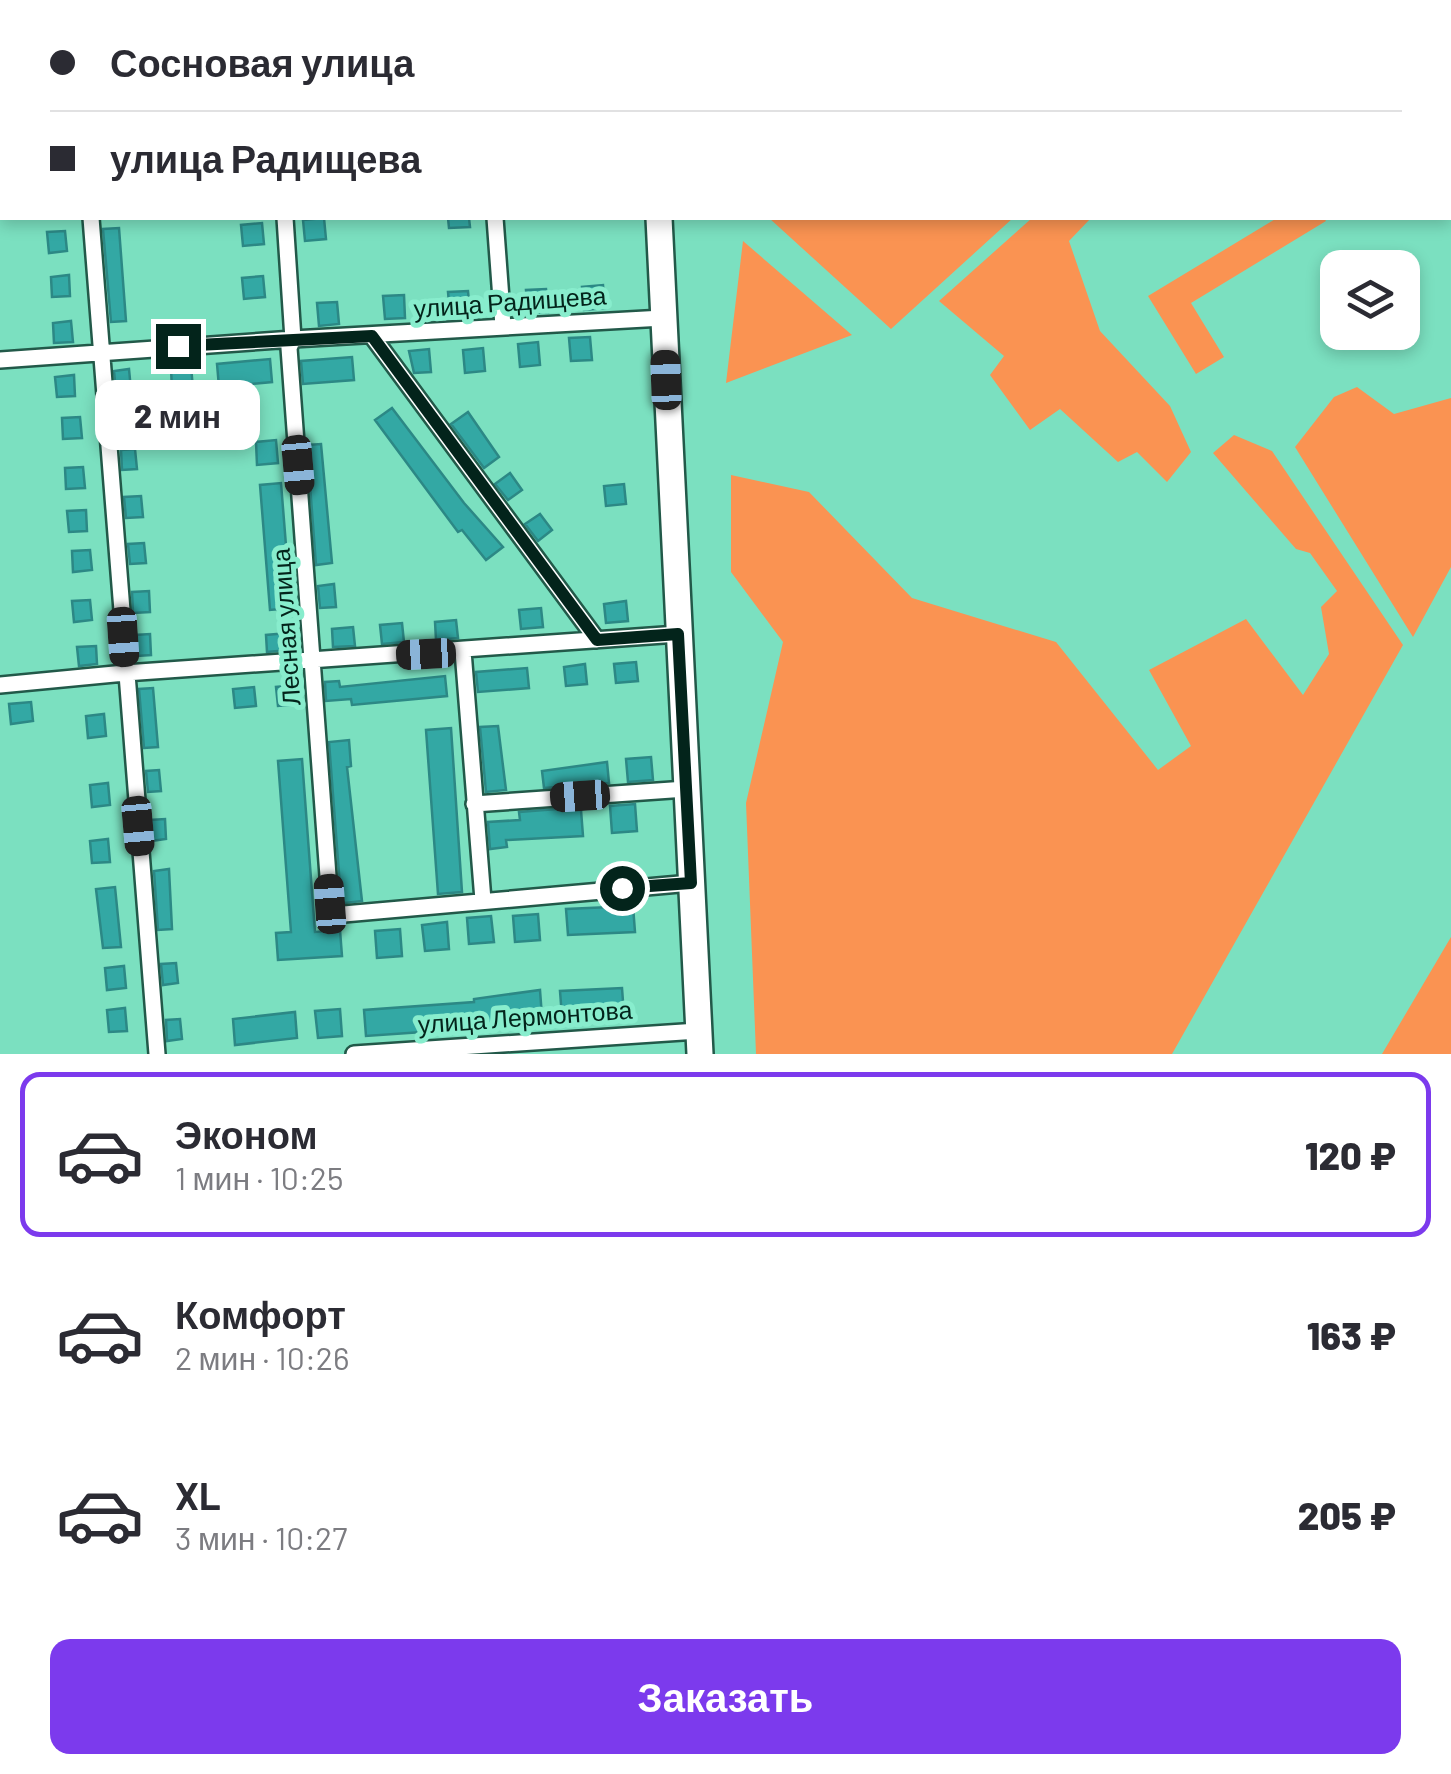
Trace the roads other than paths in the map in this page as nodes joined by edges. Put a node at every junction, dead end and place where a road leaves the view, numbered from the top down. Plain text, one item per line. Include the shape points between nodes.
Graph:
1 (92, 220) edge
2 (285, 220) edge
3 (495, 220) edge
4 (659, 220) edge
5 (664, 318) junction
6 (504, 326) junction
7 (372, 336) junction
8 (293, 339) junction
9 (101, 351) junction
10 (0, 360) edge
11 (678, 634) junction
12 (597, 640) junction
13 (463, 651) junction
14 (314, 660) junction
15 (125, 673) junction
16 (0, 686) edge
17 (686, 789) junction
18 (474, 804) junction
19 (691, 883) junction
20 (484, 900) junction
21 (699, 1043) edge
22 (157, 1054) edge
23 (354, 1054) edge

1 - 9 street
2 - 8 street, Лесная улица
3 - 6 street
4 - 5 highway
5 - 6 street, улица Радищева
5 - 11 highway
6 - 7 street, улица Радищева
7 - 8 street, улица Радищева
7 - 12 street
8 - 9 street, улица Радищева
8 - 14 street, Лесная улица
9 - 10 street, улица Радищева
9 - 15 street
11 - 12 street
11 - 17 highway
12 - 13 street
13 - 14 street
13 - 18 street
14 - 15 street
14 - 20 street, Лесная улица via 334,910
15 - 16 street
15 - 22 street
17 - 18 street
17 - 19 highway
18 - 20 street
19 - 20 street
19 - 21 highway
21 - 23 street, улица Лермонтова

